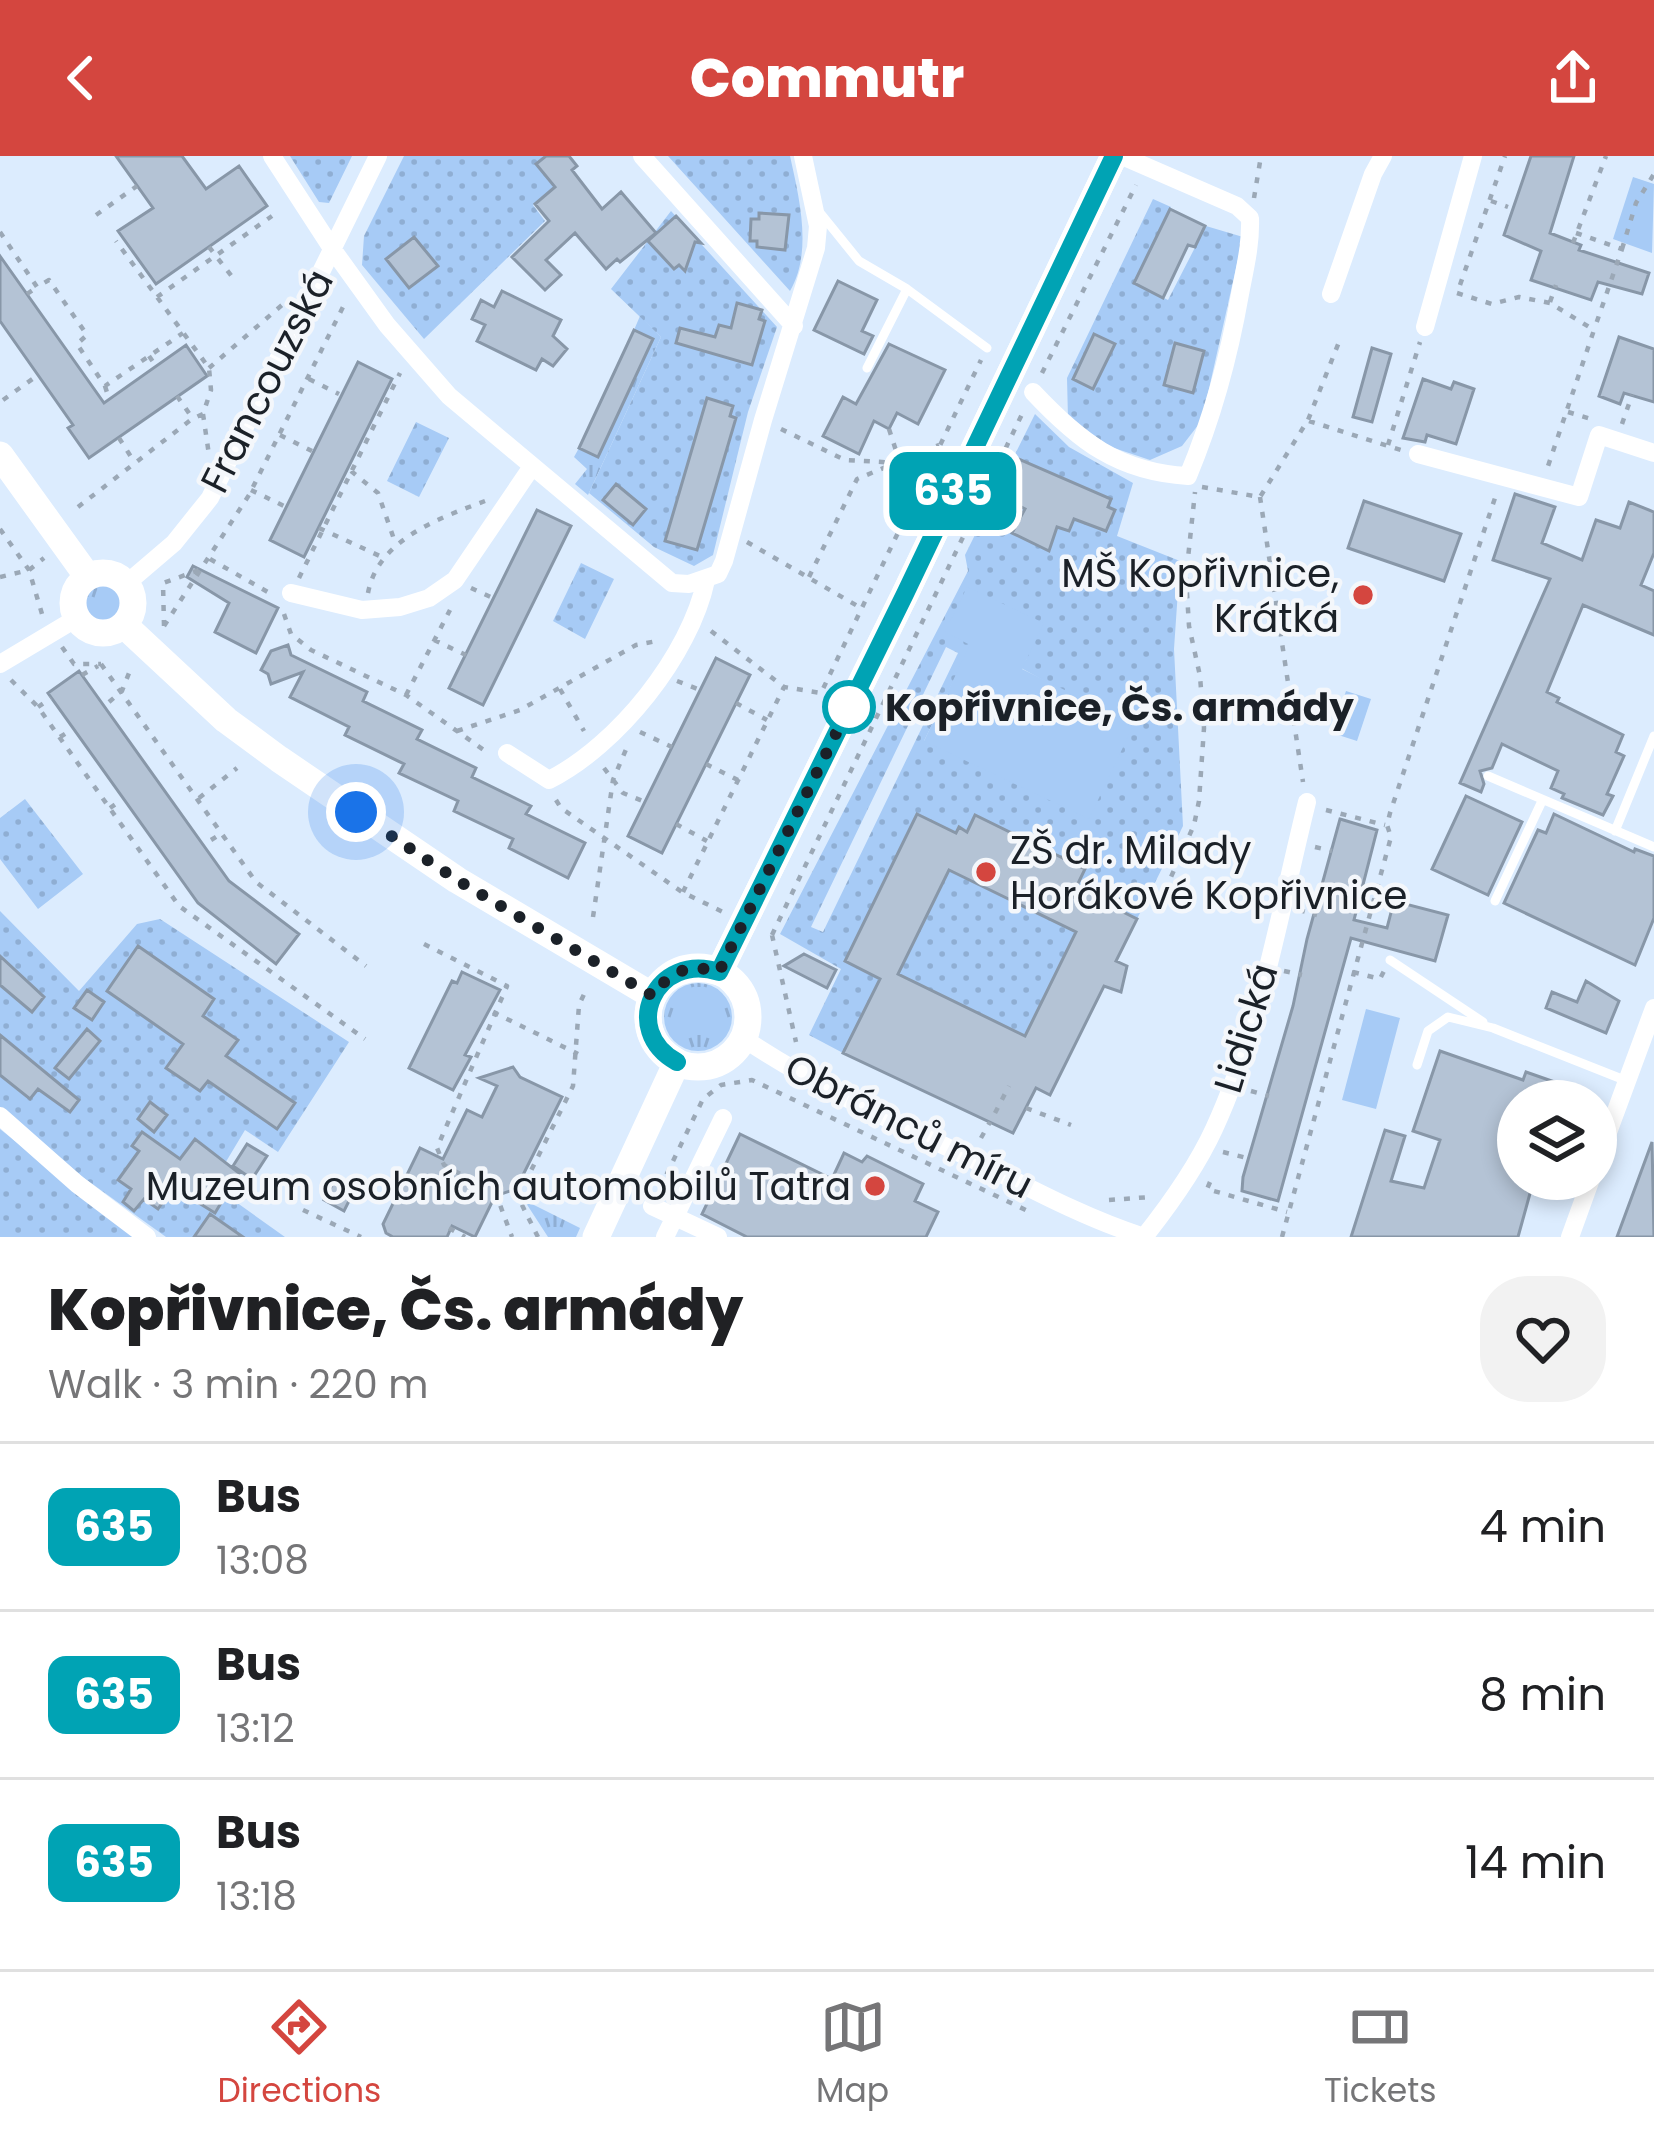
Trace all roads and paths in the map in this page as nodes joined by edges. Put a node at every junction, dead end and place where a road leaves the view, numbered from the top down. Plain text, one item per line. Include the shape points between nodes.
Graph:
1 (272, 156) edge
2 (378, 156) edge
3 (642, 156) edge
4 (803, 156) edge
5 (1118, 156) edge
6 (1261, 156) edge
7 (1383, 156) edge
8 (1473, 156) edge
9 (1505, 156) edge
10 (1606, 156) edge
11 (1145, 166) junction
12 (1654, 174) edge
13 (137, 186) dead end
14 (1490, 201) junction
15 (814, 205) junction
16 (1508, 207) dead end
17 (96, 215) dead end
18 (272, 216) dead end
19 (1250, 218) junction
20 (0, 232) edge
21 (1576, 233) junction
22 (116, 242) dead end
23 (1573, 243) dead end
24 (209, 247) dead end
25 (1622, 249) junction
26 (333, 250) junction
27 (216, 256) junction
28 (232, 278) dead end
29 (1556, 285) dead end
30 (37, 286) junction
31 (907, 289) junction
32 (27, 295) dead end
33 (1331, 295) dead end
34 (157, 297) junction
35 (288, 300) dead end
36 (346, 301) dead end
37 (1550, 303) junction
38 (794, 326) junction
39 (1424, 327) joint
40 (1594, 330) junction
41 (183, 333) junction
42 (1342, 337) dead end
43 (79, 347) junction
44 (987, 347) joint
45 (68, 353) dead end
46 (149, 356) junction
47 (156, 366) dead end
48 (209, 368) junction
49 (404, 368) dead end
50 (867, 368) dead end
51 (38, 375) dead end
52 (309, 379) junction
53 (1036, 385) junction
54 (105, 386) junction
55 (339, 394) dead end
56 (177, 396) dead end
57 (2, 400) edge
58 (109, 400) dead end
59 (203, 414) junction
60 (192, 418) junction
61 (763, 420) junction
62 (1308, 420) junction
63 (890, 429) dead end
64 (280, 435) junction
65 (118, 438) dead end
66 (939, 445) junction
67 (1388, 446) junction
68 (1398, 449) dead end
69 (311, 451) dead end
70 (1654, 453) edge
71 (1418, 454) dead end
72 (0, 455) edge
73 (135, 463) junction
74 (900, 463) junction
75 (215, 464) dead end
76 (350, 470) junction
77 (526, 472) junction
78 (1502, 478) junction
79 (1196, 482) junction
80 (1541, 488) junction
81 (251, 490) junction
82 (1260, 497) junction
83 (913, 503) junction
84 (284, 506) dead end
85 (78, 507) dead end
86 (0, 529) edge
87 (321, 529) junction
88 (732, 534) junction
89 (397, 547) junction
90 (46, 556) dead end
91 (382, 557) junction
92 (210, 559) junction
93 (204, 568) junction
94 (28, 569) junction
95 (0, 577) edge
96 (88, 577) junction
97 (809, 577) junction
98 (706, 580) junction
99 (126, 584) junction
100 (466, 586) dead end
101 (291, 593) joint
102 (494, 598) dead end
103 (862, 608) junction
104 (362, 610) junction
105 (44, 619) dead end
106 (77, 619) junction
107 (124, 625) junction
108 (707, 628) dead end
109 (434, 640) dead end
110 (663, 640) dead end
111 (61, 645) dead end
112 (466, 655) dead end
113 (101, 664) junction
114 (0, 667) edge
115 (129, 674) dead end
116 (82, 675) dead end
117 (672, 680) dead end
118 (784, 687) junction
119 (560, 689) junction
120 (700, 690) dead end
121 (122, 692) junction
122 (51, 698) dead end
123 (109, 702) dead end
124 (736, 703) dead end
125 (38, 707) junction
126 (767, 720) junction
127 (634, 729) dead end
128 (70, 730) dead end
129 (457, 731) junction
130 (1654, 736) edge
131 (60, 737) junction
132 (673, 747) dead end
133 (595, 748) junction
134 (498, 754) joint
135 (172, 764) junction
136 (706, 764) dead end
137 (237, 768) dead end
138 (162, 770) dead end
139 (1488, 776) dead end
140 (738, 780) junction
141 (547, 788) dead end
142 (198, 799) junction
143 (120, 800) dead end
144 (1542, 801) junction
145 (645, 802) dead end
146 (1307, 802) junction
147 (110, 808) junction
148 (676, 824) dead end
149 (1387, 825) junction
150 (1615, 831) junction
151 (222, 833) junction
152 (604, 836) junction
153 (212, 840) dead end
154 (707, 841) junction
155 (1313, 847) dead end
156 (1654, 847) edge
157 (1333, 851) dead end
158 (1370, 866) dead end
159 (1382, 869) junction
160 (168, 872) dead end
161 (159, 878) junction
162 (682, 892) junction
163 (1496, 901) dead end
164 (1159, 904) dead end
165 (1297, 910) dead end
166 (727, 914) dead end
167 (1317, 914) dead end
168 (592, 917) dead end
169 (1356, 927) dead end
170 (1365, 929) junction
171 (761, 931) dead end
172 (772, 935) junction
173 (424, 944) dead end
174 (1390, 961) joint
175 (366, 967) dead end
176 (1281, 970) dead end
177 (719, 972) junction
178 (1353, 972) junction
179 (1302, 975) dead end
180 (490, 976) junction
181 (485, 983) dead end
182 (586, 990) dead end
183 (653, 996) junction
184 (1654, 1009) edge
185 (494, 1012) junction
186 (1492, 1028) junction
187 (743, 1038) junction
188 (365, 1039) dead end
189 (796, 1042) dead end
190 (1648, 1044) edge
191 (1323, 1046) dead end
192 (1333, 1049) junction
193 (578, 1054) junction
194 (677, 1062) junction
195 (1417, 1065) dead end
196 (1627, 1081) junction
197 (1009, 1086) dead end
198 (1246, 1090) dead end
199 (1269, 1096) dead end
200 (1003, 1098) junction
201 (1016, 1104) dead end
202 (1026, 1108) dead end
203 (1617, 1108) edge
204 (995, 1113) dead end
205 (0, 1116) edge
206 (723, 1118) dead end
207 (990, 1122) dead end
208 (1071, 1125) dead end
209 (982, 1138) dead end
210 (1223, 1152) dead end
211 (1251, 1159) dead end
212 (1291, 1166) dead end
213 (1301, 1169) junction
214 (1207, 1189) dead end
215 (1160, 1197) dead end
216 (1105, 1200) dead end
217 (1583, 1200) edge
218 (652, 1206) joint
219 (303, 1210) dead end
220 (1288, 1213) junction
221 (675, 1216) junction
222 (1045, 1218) dead end
223 (449, 1228) dead end
224 (147, 1237) edge
225 (361, 1237) edge
226 (465, 1237) edge
227 (512, 1237) edge
228 (538, 1237) edge
229 (596, 1237) edge
230 (664, 1237) edge
231 (718, 1237) edge
232 (1144, 1237) edge
233 (1282, 1237) edge
234 (1570, 1237) edge

1 - 26 street
2 - 26 street, Francouzská
3 - 38 street
4 - 15 street
5 - 11 street
5 - 177 main road
6 - 19 path
7 - 33 street
8 - 39 street
9 - 14 path
10 - 21 path
11 - 19 street
11 - 53 path
12 - 25 path
13 - 17 path
14 - 16 path
14 - 37 path via 1457,293 1492,304 1519,297
15 - 31 lane via 859,261
15 - 38 street via 816,248
18 - 27 path
19 - 79 street via 1228,359
20 - 30 path
21 - 23 path
21 - 25 path
22 - 34 path
24 - 27 path
25 - 40 path
26 - 77 street via 448,397
26 - 99 street, Francouzská via 210,498
27 - 28 path
27 - 34 path
29 - 37 path
30 - 32 path
30 - 43 path via 49,280 87,335
31 - 44 lane
31 - 50 lane
34 - 41 path
35 - 48 path
36 - 52 path
37 - 40 path
38 - 61 street
39 - 67 path
40 - 80 path
41 - 46 path
41 - 48 path
42 - 62 path
43 - 45 path
43 - 54 path
44 - 66 path
46 - 47 path
46 - 54 path
48 - 59 path
49 - 76 path
51 - 57 path
52 - 55 path
52 - 64 path
53 - 79 street via 1073,435 1100,452
53 - 172 path
54 - 58 path
56 - 60 path
59 - 60 path
59 - 75 path
60 - 73 path
61 - 74 path via 845,460
61 - 88 street
62 - 67 path
62 - 82 path
63 - 74 path
64 - 69 path
64 - 81 path
65 - 73 path
66 - 74 path
66 - 83 path
67 - 68 path
70 - 80 street via 1599,435 1579,497
71 - 78 street
72 - 96 main road
73 - 85 path
74 - 83 path
74 - 97 path via 857,479
76 - 87 path
76 - 89 path via 378,493
77 - 89 path via 493,499
77 - 98 street via 672,583
77 - 104 street via 448,587 420,602
78 - 80 street
78 - 149 path
79 - 82 path
79 - 164 path via 1186,577 1202,765 1195,825
81 - 84 path
81 - 92 path
82 - 146 path
83 - 103 path
86 - 94 path
87 - 91 path
87 - 101 path
88 - 97 path
88 - 98 street via 718,574
89 - 91 path
90 - 94 path
91 - 104 path
92 - 93 path
92 - 129 path via 279,598 291,634 311,650 406,695
93 - 93 path via 191,588 164,626 163,584
94 - 95 path
94 - 105 path
96 - 99 main road via 108,574
96 - 106 main road via 76,591
97 - 103 path
98 - 133 street via 684,641 642,701
99 - 107 main road via 134,603
100 - 102 path
101 - 104 street
103 - 118 path via 821,693
106 - 107 main road via 101,633
106 - 114 street
107 - 183 main road via 279,759 457,880
108 - 118 path
109 - 112 path
110 - 119 path via 636,645
111 - 113 path via 74,664
113 - 116 path
113 - 121 path
114 - 125 path
115 - 121 path
117 - 120 path
118 - 126 path
119 - 129 path
119 - 133 path
121 - 123 path
121 - 135 path
122 - 125 path
124 - 126 path
125 - 131 path
126 - 140 path
127 - 132 path
128 - 131 path
129 - 134 path
130 - 150 lane
131 - 147 path
133 - 134 street via 549,780
133 - 145 path via 623,793
135 - 138 path
135 - 142 path
136 - 140 path
137 - 142 path
139 - 144 lane
140 - 154 path
141 - 152 path via 561,808
142 - 151 path
143 - 147 path
144 - 150 lane
144 - 163 lane
146 - 149 path
146 - 232 street, Lidická via 1236,1072 1215,1127
147 - 161 path
148 - 154 path
149 - 159 path
150 - 156 lane
151 - 153 path
151 - 175 path via 271,899
152 - 162 path
152 - 168 path
154 - 162 path
155 - 157 path
158 - 159 path
159 - 170 path
160 - 161 path
161 - 188 path via 178,906
162 - 166 path
165 - 167 path
169 - 170 path
170 - 178 path
171 - 172 path
172 - 189 path
173 - 180 path
174 - 178 path via 1380,979
174 - 186 lane
176 - 179 path
177 - 183 main road via 681,970
177 - 187 main road, Obránců míru via 745,1000
178 - 192 path
180 - 181 path
180 - 185 path via 507,986
182 - 193 path
183 - 194 main road via 651,1034
184 - 190 street
185 - 193 path
185 - 227 path via 437,1148 444,1165 496,1194
186 - 195 lane via 1448,1017 1428,1031
186 - 196 lane
187 - 194 main road, Obránců míru via 716,1064
187 - 232 street, Obránců míru via 915,1132
190 - 196 street
191 - 192 path
192 - 213 path
193 - 228 path via 573,1086 518,1197
194 - 229 main road
196 - 203 street
197 - 200 path
198 - 199 path
200 - 201 path
200 - 204 path
202 - 208 path
205 - 224 street
206 - 221 street
207 - 209 path
210 - 211 path
212 - 213 path
213 - 220 path
214 - 220 path
215 - 216 path
217 - 234 street
218 - 221 street
218 - 222 path via 703,1099 721,1084 752,1080
219 - 225 path
220 - 233 path
221 - 230 street
221 - 231 street
223 - 226 path

